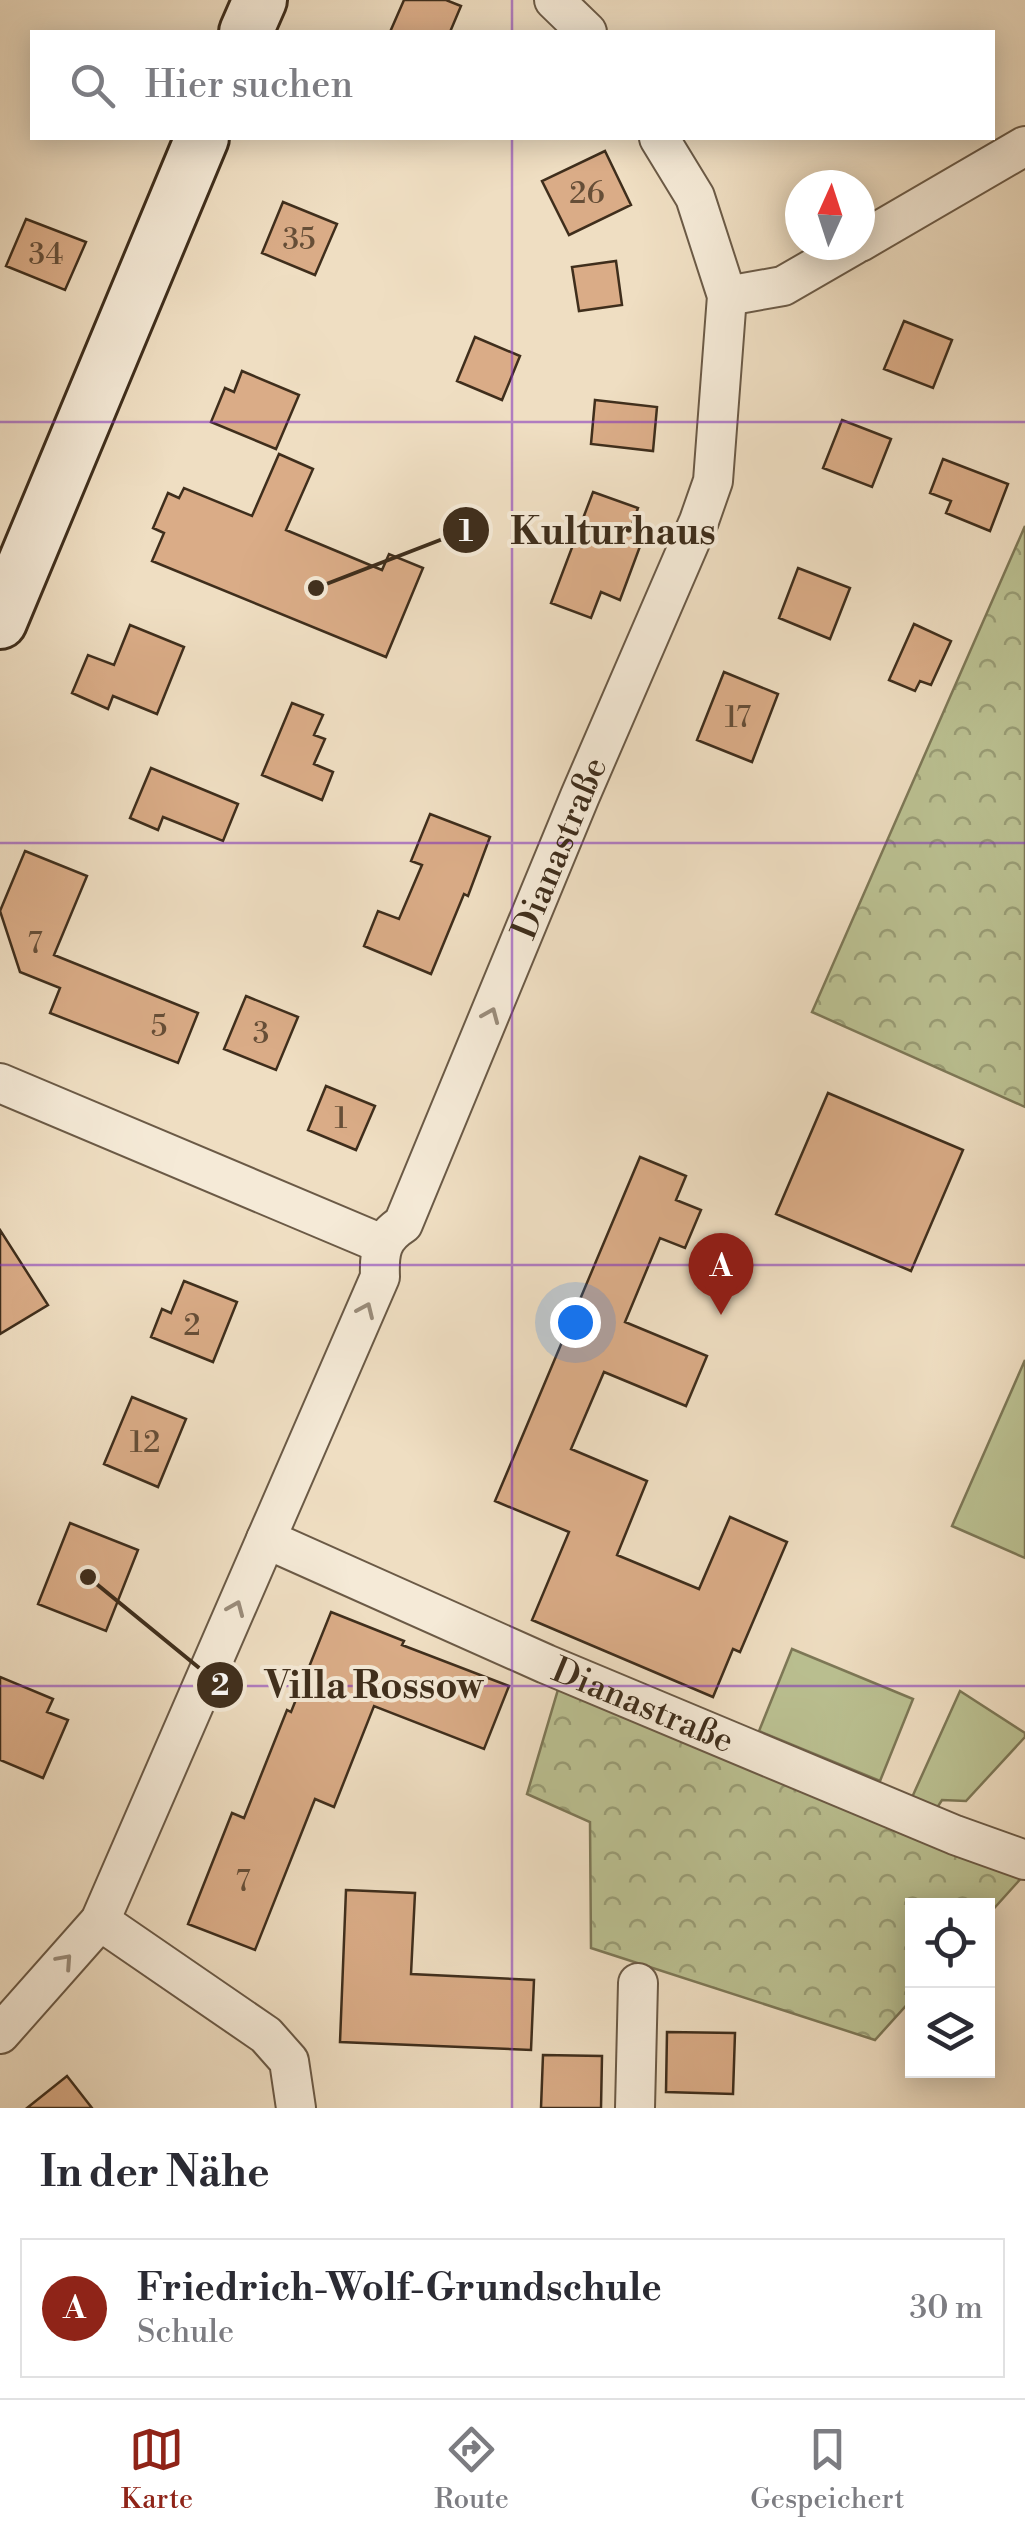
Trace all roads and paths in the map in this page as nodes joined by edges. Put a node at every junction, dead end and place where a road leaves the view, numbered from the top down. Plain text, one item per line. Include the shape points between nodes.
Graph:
1 (260, 0) edge
2 (554, 0) edge
3 (247, 30) edge
4 (586, 30) edge
5 (201, 140) edge
6 (660, 140) edge
7 (1025, 146) edge
8 (875, 233) edge
9 (828, 260) edge
10 (727, 296) junction
11 (0, 622) edge
12 (0, 1084) edge
13 (382, 1244) junction
14 (266, 1540) junction
15 (1025, 1860) edge
16 (100, 1921) junction
17 (638, 1983) dead end
18 (0, 2034) edge
19 (296, 2108) edge
20 (635, 2108) edge

1 - 3 street
2 - 4 street
5 - 11 street
6 - 10 street, Dianastraße via 695,197
7 - 8 street
9 - 10 street via 783,286
13 -> 10 street, Dianastraße via 403,1224 699,521 713,481
12 - 13 street
14 -> 13 street, Dianastraße via 380,1278
14 - 15 street, Dianastraße via 546,1664
16 -> 14 street, Dianastraße
18 -> 16 street, Dianastraße
16 - 19 street via 266,2035 289,2061
17 - 20 street

